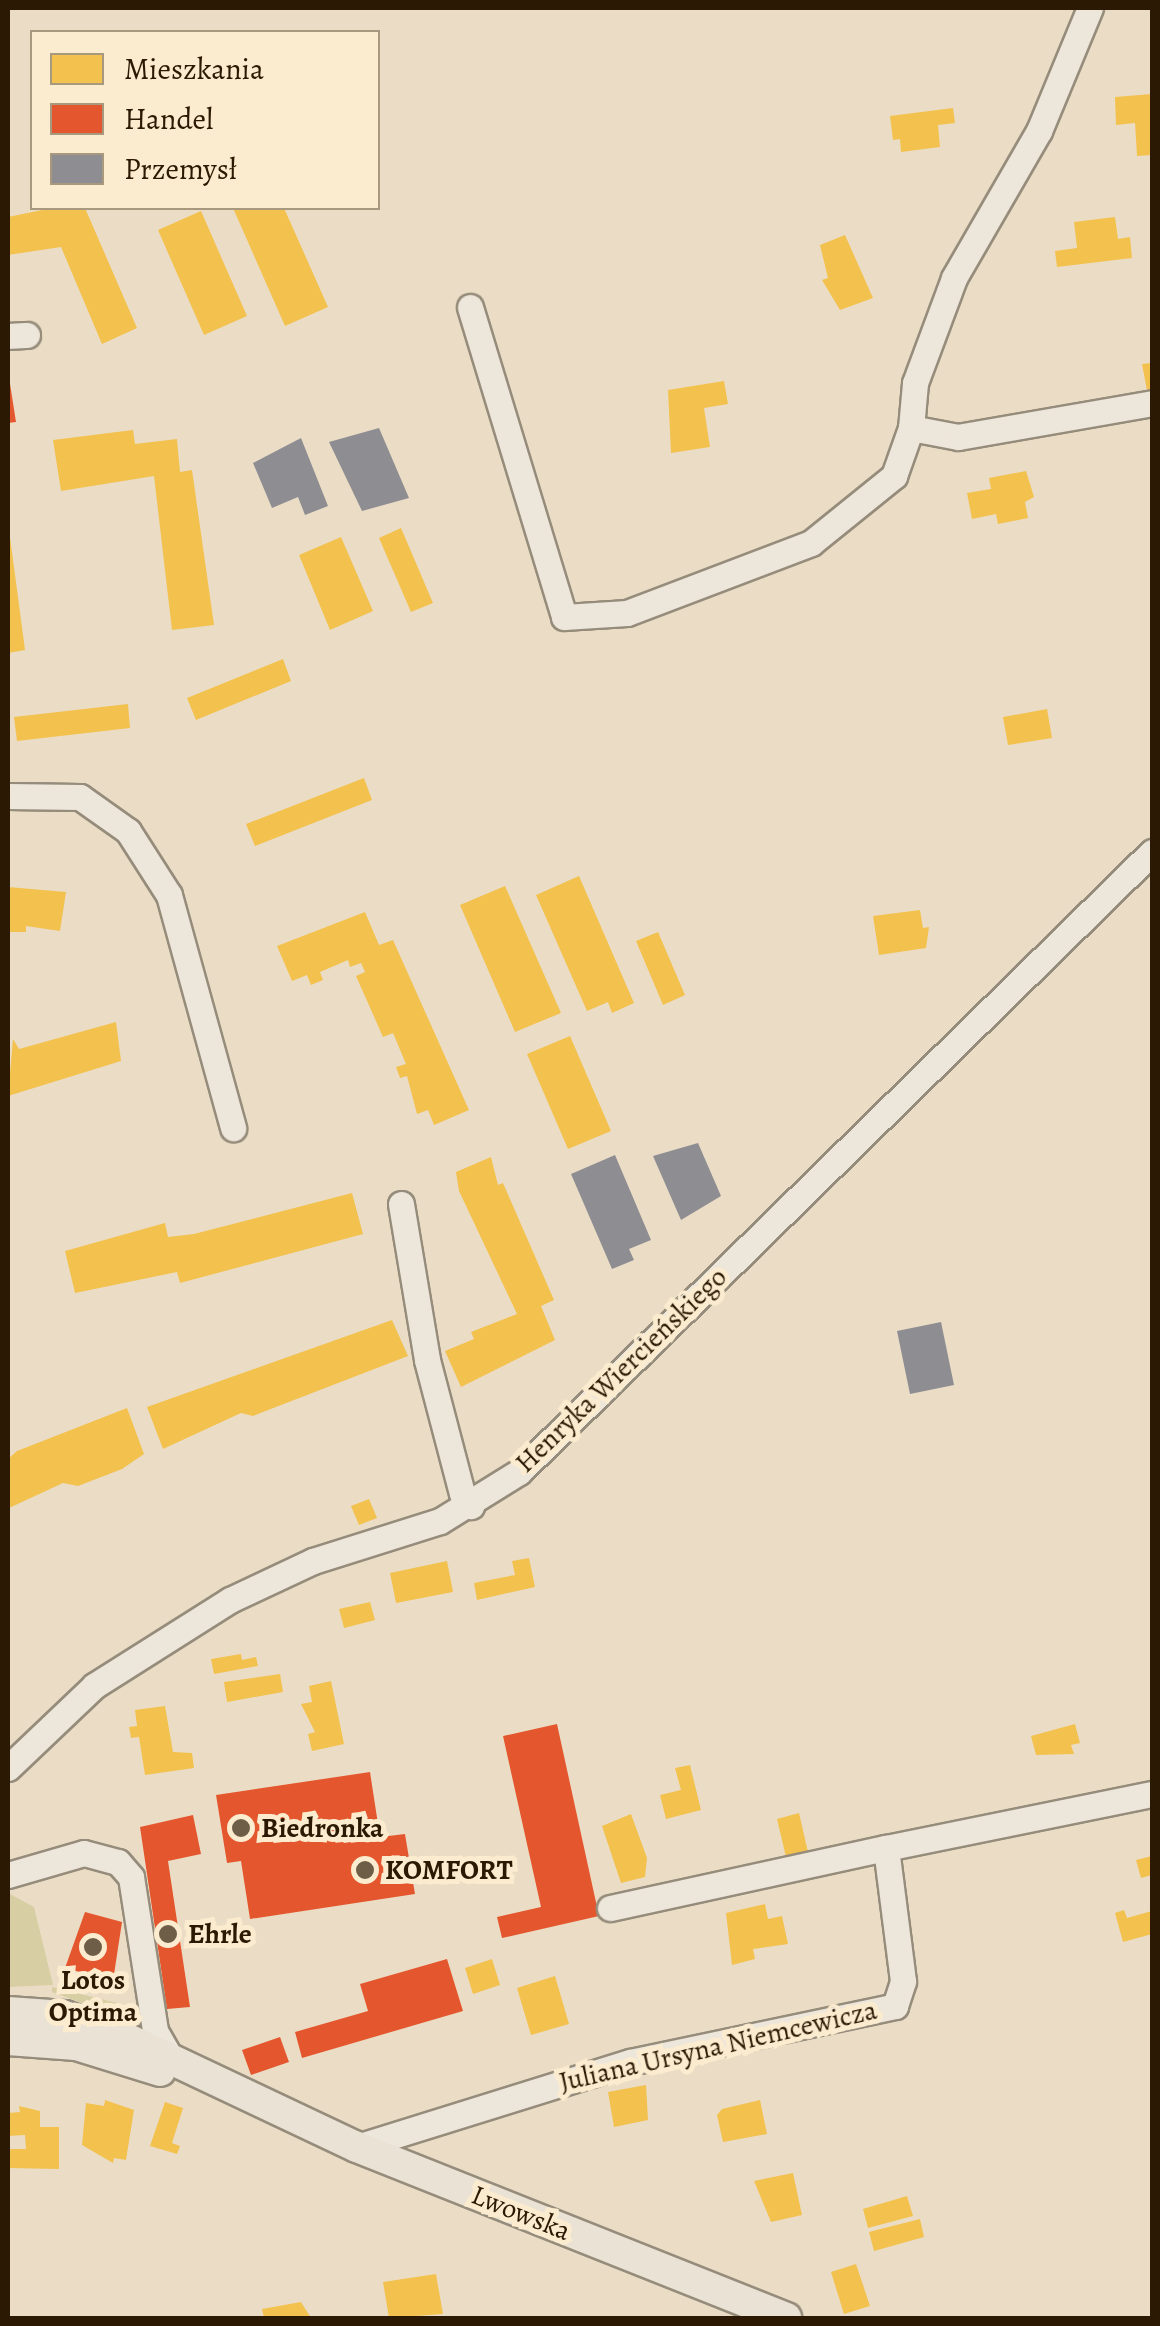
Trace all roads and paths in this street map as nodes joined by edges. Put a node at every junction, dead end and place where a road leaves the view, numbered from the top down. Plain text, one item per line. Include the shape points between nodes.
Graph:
1 (1090, 8) edge
2 (470, 307) dead end
3 (1152, 403) edge
4 (912, 428) junction
5 (8, 796) edge
6 (1152, 852) edge
7 (233, 1128) dead end
8 (401, 1204) dead end
9 (472, 1506) junction
10 (8, 1768) edge
11 (1152, 1794) edge
12 (886, 1848) junction
13 (8, 1875) edge
14 (610, 1908) dead end
15 (8, 2012) edge
16 (144, 2036) junction
17 (8, 2040) edge
18 (76, 2045) junction
19 (258, 2101) junction
20 (358, 2147) junction
21 (786, 2318) edge

1 - 4 street via 1040,130 954,278 915,383
2 - 4 street via 564,617 627,613 812,543 894,476
3 - 4 street via 958,437
5 - 7 street via 80,797 128,831 169,895
6 - 9 street, Henryka Wiercieńskiego via 518,1472
8 - 9 street via 426,1360 462,1493
9 - 10 street, Henryka Wiercieńskiego via 259,1584 94,1686
11 - 12 street
12 - 14 street
12 - 20 street, Juliana Ursyna Niemcewicza via 903,1981 895,2006 630,2062
13 - 16 street via 84,1853 118,1862 138,1898
15 - 16 main road, Lwowska via 65,2016
16 - 18 street, Lwowska
16 - 19 main road, Lwowska via 173,2062
17 - 18 main road, Lwowska
18 - 19 main road, Lwowska
19 - 20 main road, Lwowska
20 - 21 main road, Lwowska

